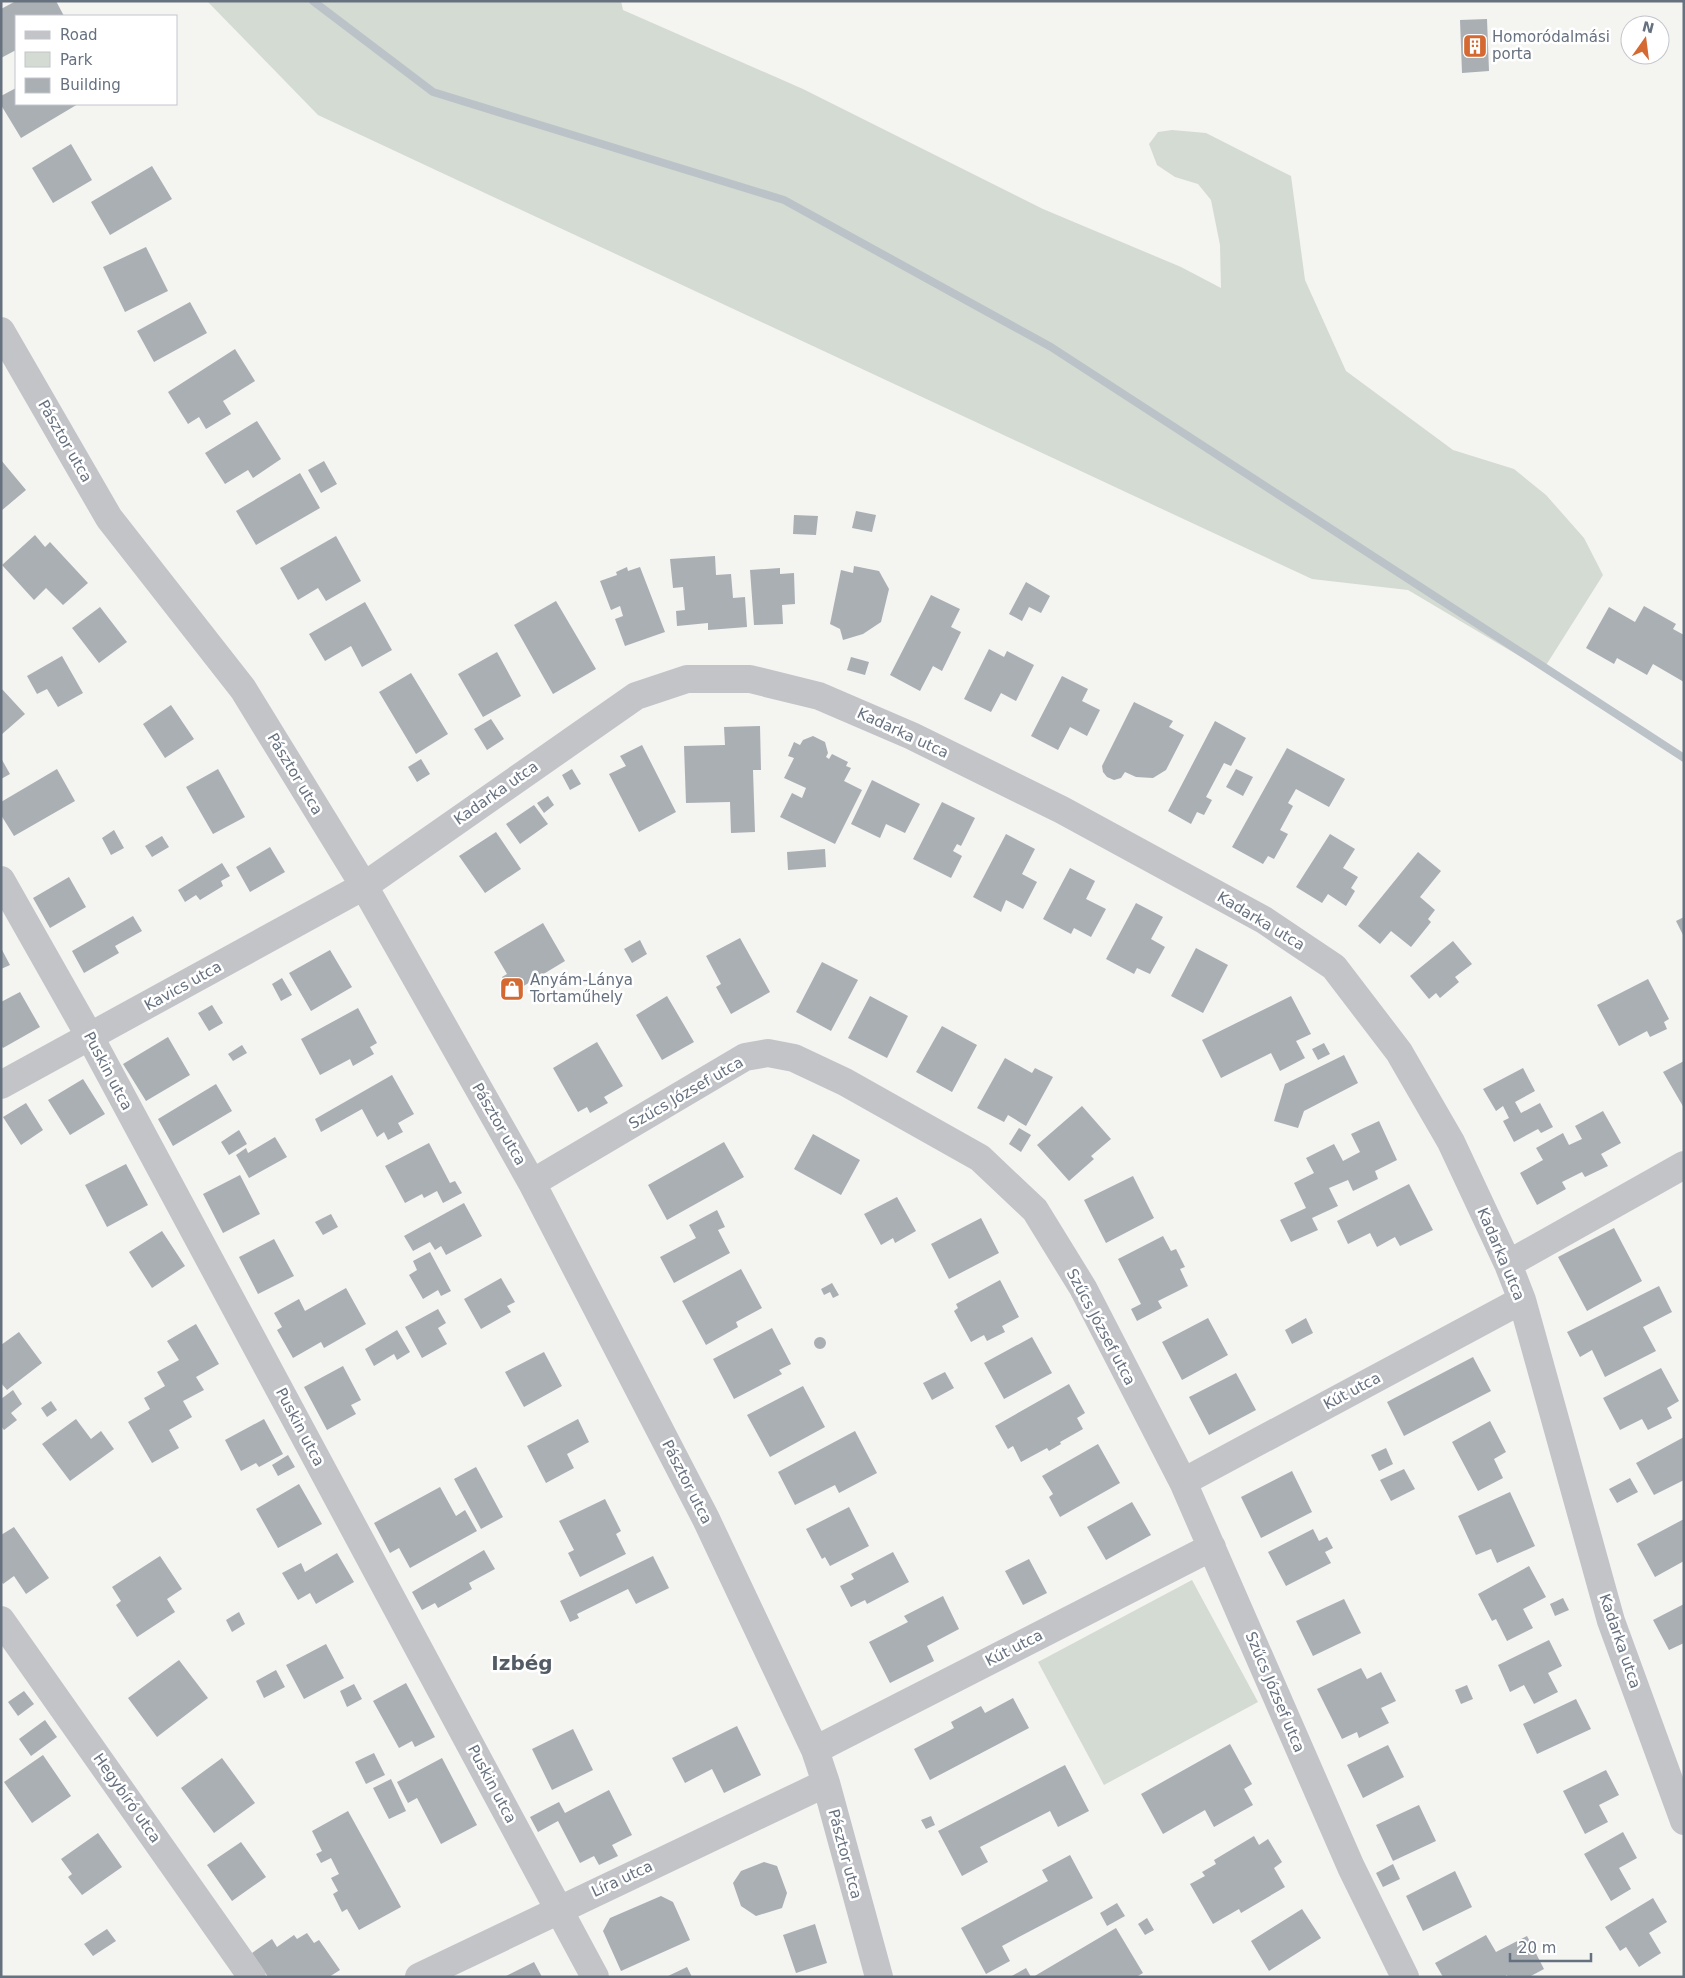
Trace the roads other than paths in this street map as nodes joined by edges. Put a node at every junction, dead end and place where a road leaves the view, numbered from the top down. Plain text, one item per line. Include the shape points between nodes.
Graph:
1 (1, 331) edge
2 (1, 880) edge
3 (364, 886) junction
4 (90, 1037) junction
5 (1, 1085) edge
6 (1684, 1165) edge
7 (532, 1183) junction
8 (1508, 1264) junction
9 (1522, 1300) junction
10 (1183, 1482) junction
11 (1212, 1547) junction
12 (1, 1620) edge
13 (815, 1750) junction
14 (826, 1783) junction
15 (1684, 1821) edge
16 (560, 1909) junction
17 (252, 1977) edge
18 (419, 1977) edge
19 (595, 1977) edge
20 (879, 1977) edge
21 (1405, 1977) edge

1 - 3 street, Pásztor utca via 109,518 243,689
2 - 4 street, Puskin utca
3 - 4 street, Kavics utca
3 - 7 street, Pásztor utca
3 - 8 street, Kadarka utca via 636,696 687,679 750,679 819,696 912,736 1062,810 1264,920 1334,967 1399,1052 1451,1142
4 - 5 street, Kavics utca
4 - 16 street, Puskin utca
6 - 8 street
7 - 10 street, Szűcs József utca via 745,1058 768,1054 794,1058 845,1082 980,1158 1034,1210 1083,1288
7 - 13 street, Pásztor utca via 706,1519
8 - 9 street, Kadarka utca
9 - 10 street, Kút utca
9 - 15 street, Kadarka utca via 1611,1621
10 - 11 street, Szűcs József utca
11 - 13 street, Kút utca
11 - 21 street, Szűcs József utca via 1351,1867
12 - 17 street, Hegybíró utca
13 - 14 street, Pásztor utca
14 - 16 street, Líra utca
14 - 20 street, Pásztor utca
16 - 18 street, Líra utca
16 - 19 street, Puskin utca

